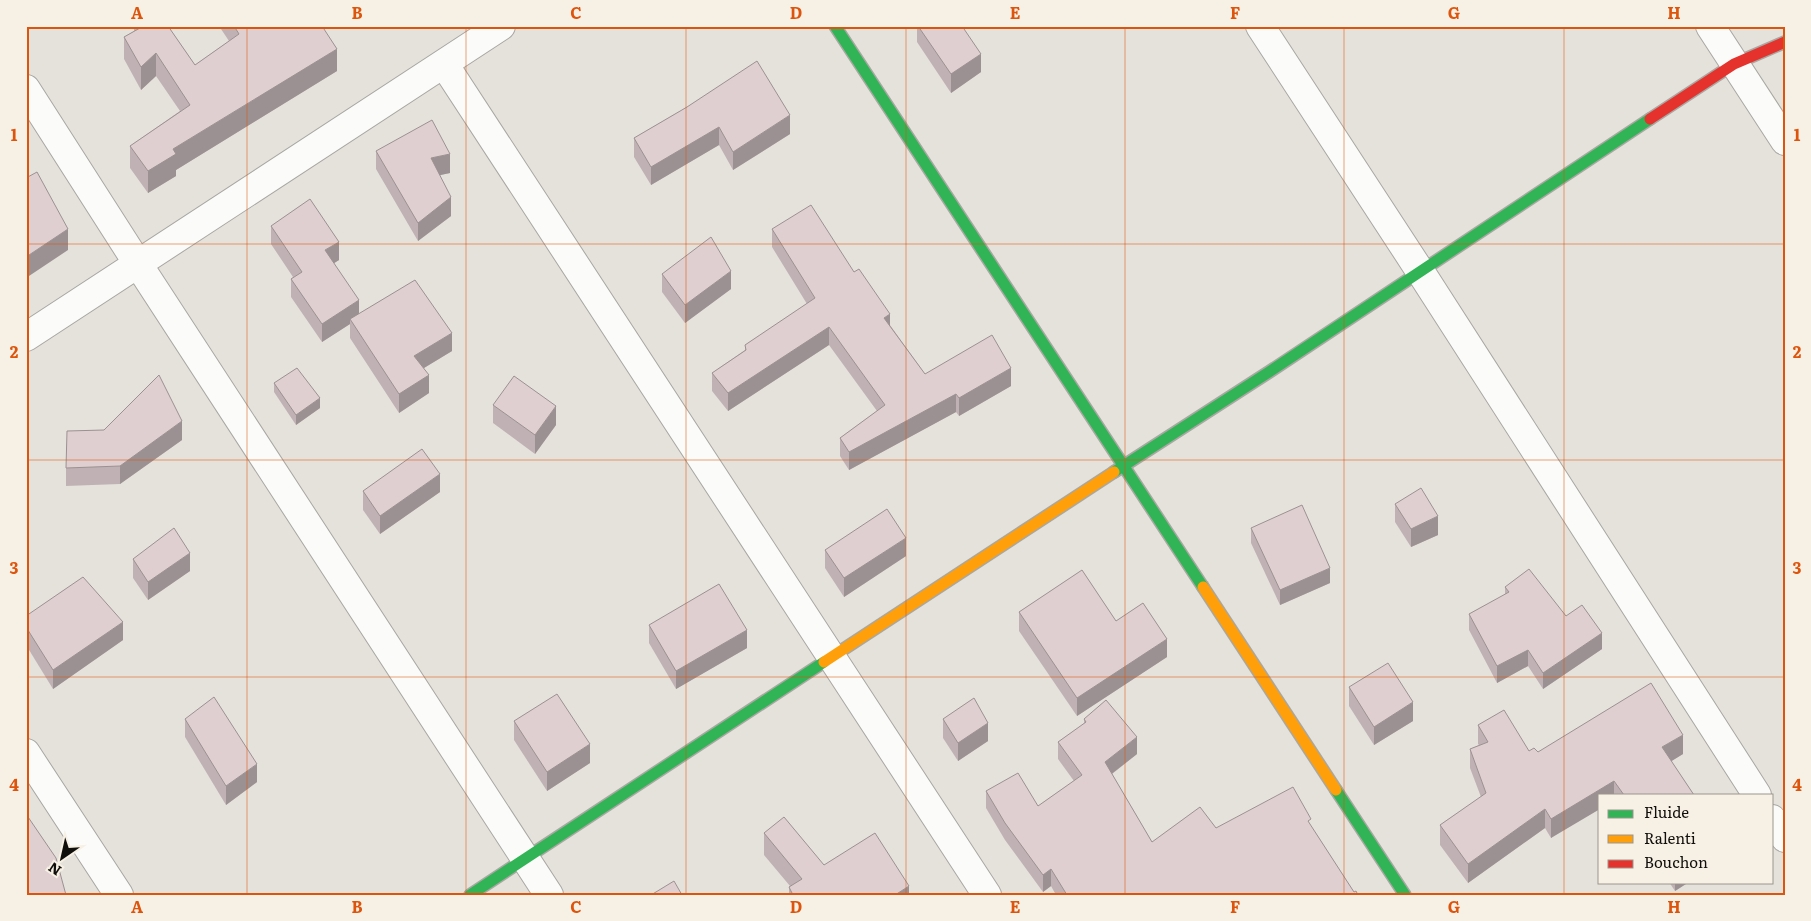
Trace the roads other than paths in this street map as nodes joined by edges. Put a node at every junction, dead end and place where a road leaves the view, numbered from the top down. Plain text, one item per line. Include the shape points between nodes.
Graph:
1 (501, 26) edge
2 (835, 26) edge
3 (1260, 26) edge
4 (1710, 26) edge
5 (1785, 42) edge
6 (444, 64) junction
7 (1734, 64) junction
8 (26, 89) edge
9 (1785, 141) edge
10 (138, 264) junction
11 (1420, 271) junction
12 (26, 338) edge
13 (1124, 466) junction
14 (832, 657) junction
15 (26, 753) edge
16 (1756, 794) edge
17 (1774, 822) edge
18 (1785, 838) edge
19 (525, 858) junction
20 (119, 895) edge
21 (470, 895) edge
22 (549, 895) edge
23 (987, 895) edge
24 (1405, 895) edge

1 - 6 street
2 - 13 street
3 - 11 street
4 - 7 street
5 - 7 street
6 - 10 street
6 - 14 street
7 - 9 street
7 - 11 street
8 - 10 street
10 - 12 street
10 - 19 street
11 - 13 street
11 - 16 street
13 - 14 street
13 - 24 street
14 - 19 street
14 - 23 street
15 - 20 street
17 - 18 street
19 - 21 street
19 - 22 street

